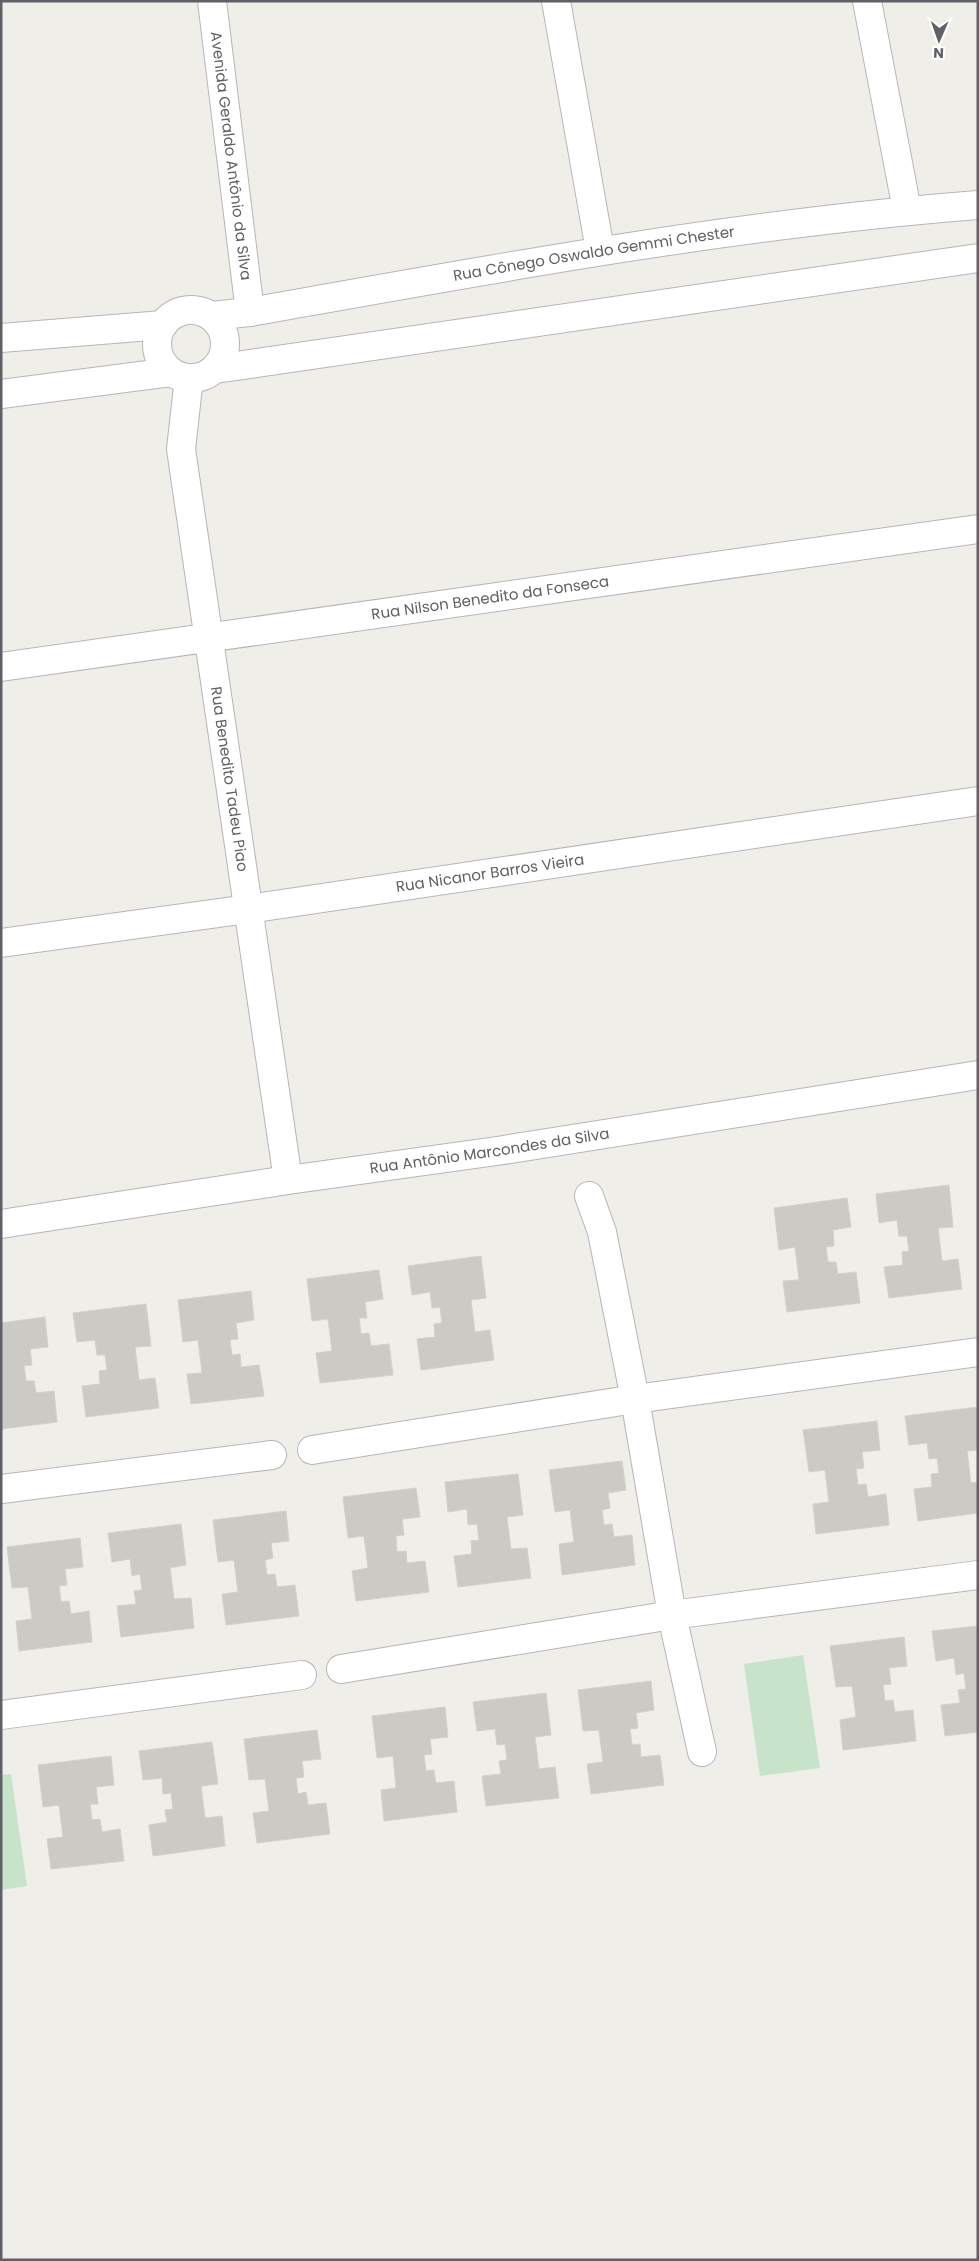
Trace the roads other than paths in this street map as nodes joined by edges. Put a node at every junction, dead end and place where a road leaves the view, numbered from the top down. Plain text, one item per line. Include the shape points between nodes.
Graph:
1 (212, 1) edge
2 (556, 1) edge
3 (867, 1) edge
4 (978, 205) edge
5 (908, 210) junction
6 (600, 250) junction
7 (978, 258) edge
8 (250, 312) junction
9 (211, 316) junction
10 (163, 325) junction
11 (1, 338) edge
12 (215, 369) junction
13 (180, 375) junction
14 (1, 394) edge
15 (978, 529) edge
16 (209, 637) junction
17 (1, 667) edge
18 (978, 801) edge
19 (248, 909) junction
20 (1, 943) edge
21 (978, 1075) edge
22 (288, 1180) junction
23 (589, 1196) dead end
24 (1, 1224) edge
25 (978, 1352) edge
26 (635, 1399) junction
27 (312, 1450) dead end
28 (272, 1455) dead end
29 (1, 1489) edge
30 (978, 1575) edge
31 (672, 1615) junction
32 (341, 1669) dead end
33 (302, 1675) dead end
34 (1, 1715) edge
35 (702, 1752) dead end

1 - 8 street, Avenida Geraldo Antônio da Silva
2 - 6 street
3 - 5 street
4 - 5 street, Rua Cônego Oswaldo Gemmi Chester
5 - 6 street, Rua Cônego Oswaldo Gemmi Chester
6 - 8 street, Rua Cônego Oswaldo Gemmi Chester
7 - 12 street
8 - 9 street, Rua Cônego Oswaldo Gemmi Chester
9 - 10 street via 185,311 170,317
9 - 12 street via 223,332 225,342 224,352
10 - 11 street
10 - 13 street via 158,335 158,356
12 - 13 street via 205,376
13 - 14 street
13 - 16 street, Rua Benedito Tadeu Piao via 181,449
15 - 16 street, Rua Nilson Benedito da Fonseca
16 - 17 street, Rua Nilson Benedito da Fonseca
16 - 19 street, Rua Benedito Tadeu Piao
18 - 19 street, Rua Nicanor Barros Vieira
19 - 20 street, Rua Nicanor Barros Vieira
19 - 22 street, Rua Benedito Tadeu Piao
21 - 22 street, Rua Antônio Marcondes da Silva via 496,1151
22 - 24 street, Rua Antônio Marcondes da Silva
23 - 26 street via 602,1232
25 - 26 street
26 - 27 street
26 - 31 street
28 - 29 street
30 - 31 street
31 - 32 street
31 - 35 street
33 - 34 street

